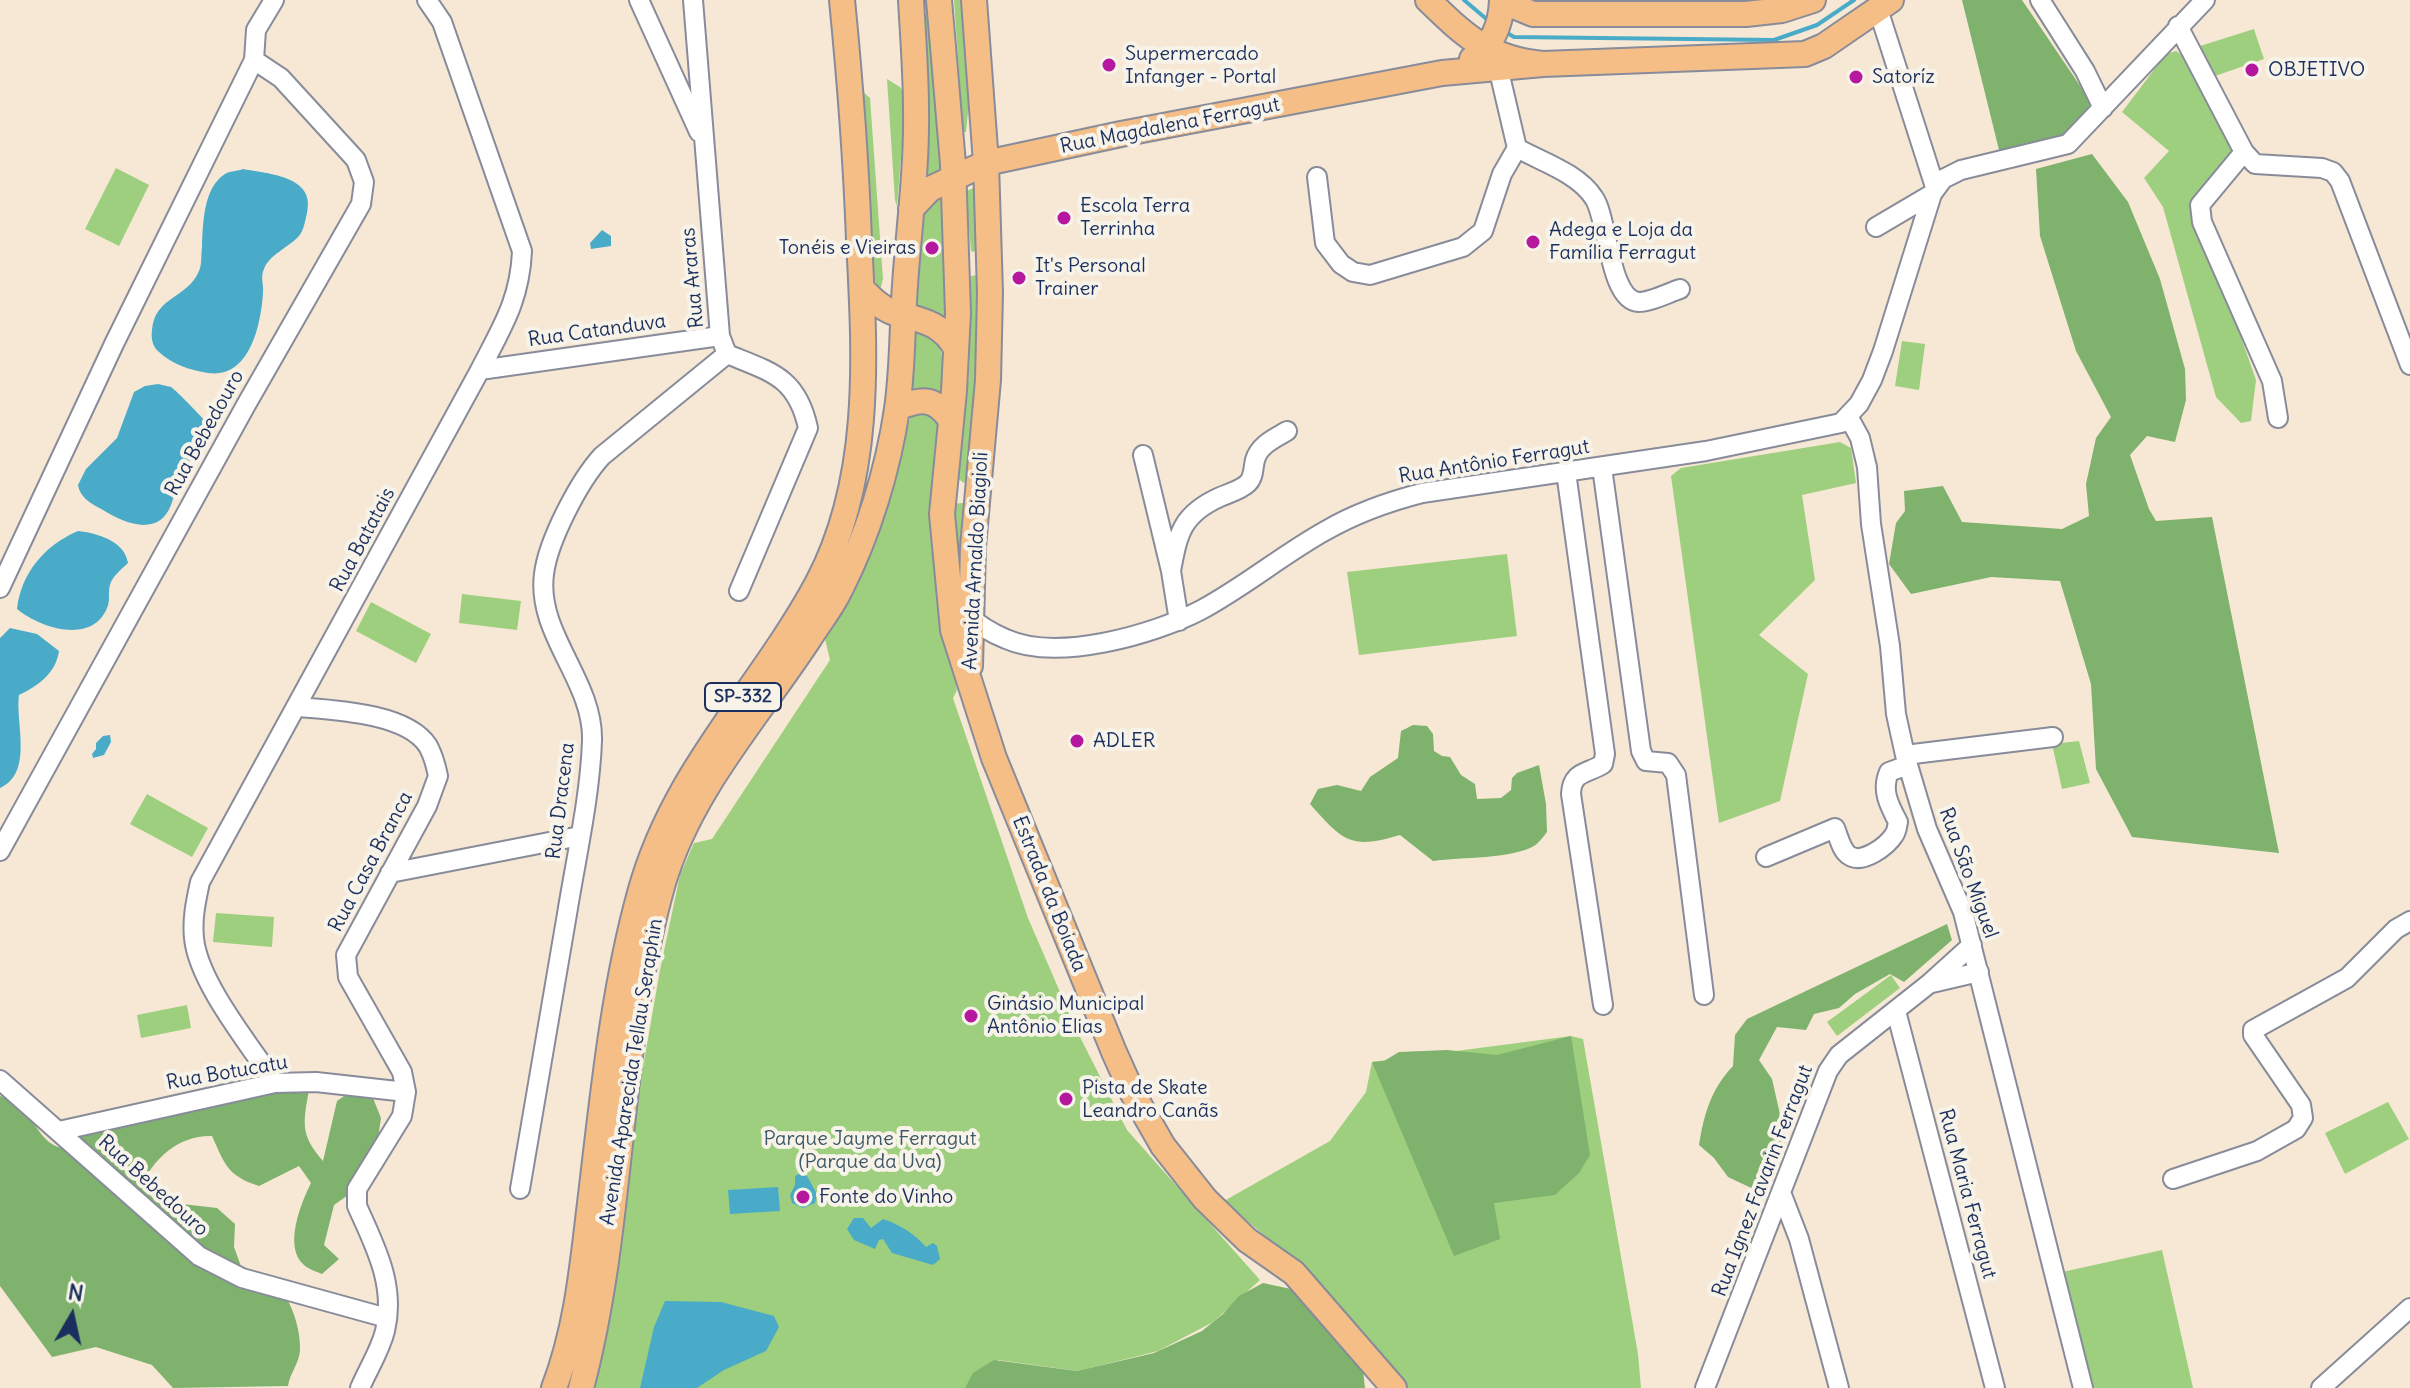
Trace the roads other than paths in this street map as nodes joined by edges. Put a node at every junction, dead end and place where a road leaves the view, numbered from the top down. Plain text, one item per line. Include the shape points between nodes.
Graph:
1 (274, 0) edge
2 (427, 0) edge
3 (639, 0) edge
4 (693, 0) edge
5 (842, 0) edge
6 (912, 0) edge
7 (937, 0) edge
8 (974, 0) edge
9 (1428, 0) edge
10 (1505, 0) edge
11 (1813, 0) edge
12 (2040, 0) edge
13 (2195, 3) edge
14 (1885, 4) edge
15 (2178, 26) junction
16 (1492, 58) junction
17 (254, 60) junction
18 (2103, 108) junction
19 (983, 126) junction
20 (702, 140) junction
21 (1517, 148) junction
22 (2244, 152) junction
23 (986, 163) junction
24 (958, 176) junction
25 (1317, 177) dead end
26 (1933, 190) junction
27 (911, 209) junction
28 (1876, 227) dead end
29 (989, 257) junction
30 (957, 260) junction
31 (862, 289) junction
32 (1680, 289) dead end
33 (903, 314) junction
34 (720, 336) junction
35 (956, 349) junction
36 (727, 354) junction
37 (2408, 356) edge
38 (480, 370) junction
39 (897, 408) junction
40 (1848, 416) junction
41 (2278, 418) dead end
42 (950, 419) junction
43 (1287, 431) dead end
44 (1143, 455) dead end
45 (1602, 467) junction
46 (1566, 472) junction
47 (943, 497) junction
48 (978, 500) junction
49 (1171, 571) junction
50 (0, 588) edge
51 (739, 591) dead end
52 (949, 600) junction
53 (973, 619) junction
54 (1179, 621) junction
55 (969, 680) junction
56 (298, 707) junction
57 (2053, 737) dead end
58 (1907, 760) junction
59 (580, 836) junction
60 (0, 851) edge
61 (1766, 857) dead end
62 (390, 873) junction
63 (2410, 921) edge
64 (1972, 945) junction
65 (1979, 972) junction
66 (1930, 983) junction
67 (1704, 995) dead end
68 (1603, 1005) dead end
69 (1896, 1011) junction
70 (0, 1080) edge
71 (275, 1083) junction
72 (406, 1092) junction
73 (59, 1131) junction
74 (2173, 1179) dead end
75 (520, 1189) dead end
76 (1782, 1195) junction
77 (2410, 1308) edge
78 (387, 1318) junction
79 (360, 1388) edge
80 (554, 1388) edge
81 (581, 1388) edge
82 (1394, 1388) edge
83 (1705, 1388) edge
84 (1839, 1388) edge
85 (1995, 1388) edge
86 (2083, 1388) edge
87 (2321, 1388) edge

1 - 17 street via 256,30
2 - 38 street, Rua Batatais via 442,22 522,251 516,300
3 - 20 street
4 - 20 street, Rua Araras
5 - 31 main road, Avenida Aparecida Tellau Seraphin / SP-332
6 - 7 main road
6 - 27 main road, Avenida Aparecida Tellau Seraphin / SP-332 via 916,111
7 - 24 main road, Avenida Arnaldo Biagioli
8 - 19 main road, Avenida Arnaldo Biagioli
9 - 16 main road
10 - 11 main road via 1533,14 1746,14
10 - 16 main road
12 - 18 street
13 - 15 street
14 - 16 main road via 1805,54 1543,64
14 - 26 street
15 - 18 street
15 - 22 street
16 - 21 street
16 - 23 main road, Rua Magdalena Ferragut via 1442,73
17 - 50 street
17 - 60 street, Rua Bebedouro via 281,78 356,160 364,182 361,204
18 - 26 street via 2068,144 1961,170
19 - 23 main road, Avenida Arnaldo Biagioli
19 - 24 main road
20 - 34 street, Rua Araras
21 - 25 street via 1502,174 1483,231 1474,240 1370,275 1341,264 1325,243
21 - 32 street via 1583,183 1597,201 1619,287 1631,300 1641,302
22 - 37 street via 2255,164 2322,168 2336,175
22 - 41 street via 2200,205 2202,222 2272,381
23 - 24 main road, Rua Magdalena Ferragut
23 - 29 main road, Avenida Arnaldo Biagioli
24 - 27 main road, Rua Magdalena Ferragut via 930,189
24 - 30 main road, Avenida Arnaldo Biagioli
26 - 28 street
26 - 40 street via 1883,351
27 - 33 main road, Avenida Aparecida Tellau Seraphin / SP-332
29 - 30 main road via 980,262
29 - 48 main road, Avenida Arnaldo Biagioli via 988,380
30 - 35 main road, Avenida Arnaldo Biagioli
31 - 33 main road via 882,307
31 - 80 main road, Avenida Aparecida Tellau Seraphin / SP-332 via 865,379 858,449 833,549 779,648 693,769 645,873 626,942 612,1028 571,1336
33 - 35 main road via 932,322
33 - 39 main road, Avenida Aparecida Tellau Seraphin / SP-332
34 - 36 street, Rua Araras
34 - 38 street, Rua Catanduva
35 - 42 main road, Avenida Arnaldo Biagioli
36 - 51 street via 768,371 797,393 808,428
36 - 59 street, Rua Dracena via 588,471 547,560 546,608 591,721
38 - 56 street, Rua Batatais
39 - 42 main road via 930,402
39 - 81 main road, Avenida Aparecida Tellau Seraphin / SP-332 via 867,525 839,592 688,817 664,880 647,950 594,1340
40 - 45 street, Rua Antônio Ferragut via 1831,426
40 - 58 street, Rua São Miguel via 1867,467 1896,714
42 - 47 main road, Avenida Arnaldo Biagioli
43 - 49 street via 1260,449 1251,481 1199,506 1187,520 1177,537
44 - 49 street
45 - 46 street, Rua Antônio Ferragut
45 - 67 street via 1641,751 1646,761 1668,763 1676,775
46 - 54 street, Rua Antônio Ferragut via 1422,493 1378,505 1324,531
46 - 68 street via 1605,754 1603,764 1576,775 1571,794
47 - 48 main road via 968,495
47 - 52 main road, Avenida Arnaldo Biagioli
48 - 53 main road, Avenida Arnaldo Biagioli
49 - 54 street
52 - 53 street, Rua Antônio Ferragut
52 - 55 main road, Avenida Arnaldo Biagioli
53 - 54 street, Rua Antônio Ferragut via 1007,640 1064,648
53 - 55 main road, Avenida Arnaldo Biagioli
55 - 82 main road, Estrada da Boiada via 994,758 1114,1052 1163,1146 1247,1240 1294,1273
56 - 62 street, Rua Casa Branca via 395,723 427,744 438,776 434,792
56 - 71 street, Rua Batatais via 200,882 193,913 200,965
57 - 58 street
58 - 61 street via 1889,772 1884,783 1898,822 1894,835 1873,853 1852,857 1843,850 1835,828
58 - 64 street, Rua São Miguel via 1927,829
59 - 62 street
59 - 75 street, Rua Dracena
62 - 72 street, Rua Casa Branca via 346,955 345,967 402,1072
63 - 74 street via 2347,978 2253,1030 2301,1105 2303,1118 2296,1129 2257,1151
64 - 65 street, Rua São Miguel
64 - 66 street, Rua Ignez Favarin Ferragut
65 - 66 street, Rua Ignez Favarin Ferragut
65 - 86 street, Rua São Miguel
66 - 69 street, Rua Ignez Favarin Ferragut
69 - 76 street, Rua Ignez Favarin Ferragut via 1839,1055 1828,1071
69 - 85 street, Rua Maria Ferragut
70 - 73 street, Rua Bebedouro
71 - 72 street, Rua Botucatu
71 - 73 street, Rua Botucatu
72 - 78 street via 402,1116 356,1197 386,1278
73 - 78 street, Rua Bebedouro via 199,1256 242,1278
76 - 83 street, Rua Ignez Favarin Ferragut
76 - 84 street
77 - 87 street
78 - 79 street

